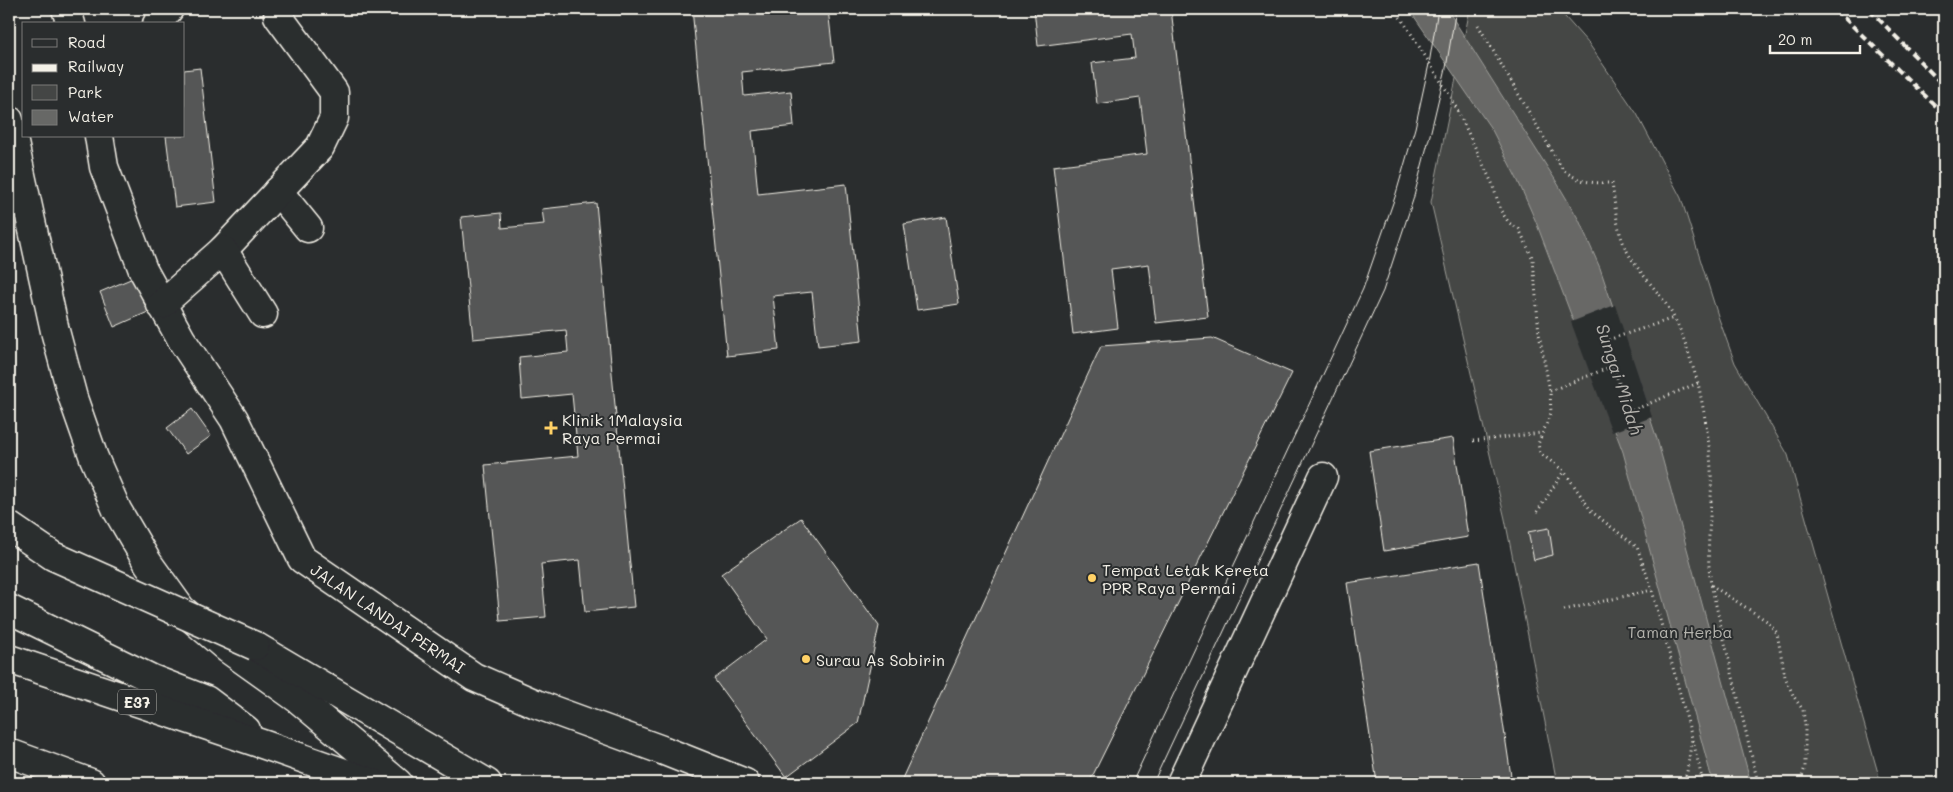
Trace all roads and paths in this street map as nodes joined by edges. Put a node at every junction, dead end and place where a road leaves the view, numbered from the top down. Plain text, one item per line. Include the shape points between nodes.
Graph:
1 (66, 9) edge
2 (1394, 9) edge
3 (278, 16) dead end
4 (70, 22) edge
5 (1478, 25) dead end
6 (9, 120) edge
7 (100, 138) edge
8 (278, 191) junction
9 (308, 228) dead end
10 (223, 250) junction
11 (161, 305) junction
12 (264, 314) dead end
13 (1674, 318) junction
14 (1613, 366) junction
15 (1698, 384) junction
16 (1550, 391) junction
17 (1541, 433) junction
18 (1473, 441) dead end
19 (1564, 471) junction
20 (1323, 477) dead end
21 (1537, 512) dead end
22 (9, 526) edge
23 (1711, 584) junction
24 (1652, 590) junction
25 (9, 609) edge
26 (1564, 610) dead end
27 (9, 659) edge
28 (1692, 738) junction
29 (265, 744) junction
30 (9, 753) edge
31 (91, 783) edge
32 (374, 783) edge
33 (398, 783) edge
34 (487, 783) edge
35 (745, 783) edge
36 (1181, 783) edge
37 (1683, 783) edge
38 (1703, 783) edge
39 (1758, 783) edge
40 (1800, 783) edge

1 - 4 main road
2 - 16 path via 1452,99 1492,183 1501,211 1509,223 1520,229 1527,242 1533,259 1539,334
3 - 8 main road via 334,92 334,118 320,146
5 - 13 path via 1563,170 1586,182 1612,183 1625,248
6 - 33 main road via 73,398 116,510 181,609 228,649 298,699
7 - 11 main road, JALAN LANDAI PERMAI via 104,167 143,270
8 - 9 main road
8 - 10 main road
10 - 11 main road
10 - 12 main road
11 - 35 main road, JALAN LANDAI PERMAI via 234,419 302,559 474,677 536,704
13 - 14 path via 1605,341
13 - 15 path
14 - 15 path via 1628,412
14 - 16 path
15 - 23 path via 1708,429 1712,496 1707,560
16 - 17 path via 1551,413
17 - 18 path
17 - 19 path via 1540,453
19 - 21 path
19 - 24 path via 1592,512 1637,547
20 - 36 main road
22 - 34 main road, bridge via 53,556 255,646
23 - 39 path
23 - 40 path via 1767,621 1777,633 1785,677 1803,710 1805,767
24 - 26 path
24 - 28 path
25 - 29 main road via 152,679 206,700
27 - 29 main road, E37
28 - 37 path
28 - 38 path
29 - 32 main road, E37
30 - 31 main road

